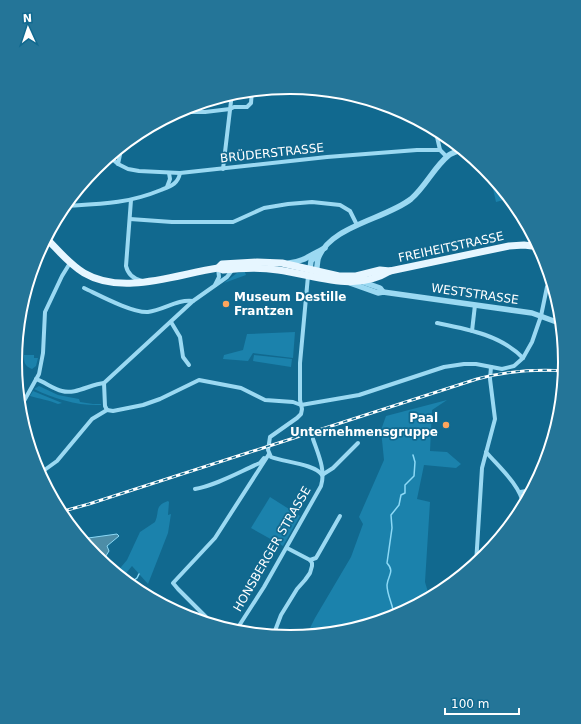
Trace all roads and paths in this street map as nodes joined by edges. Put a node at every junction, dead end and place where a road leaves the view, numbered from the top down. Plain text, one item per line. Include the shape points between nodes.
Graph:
1 (251, 97) edge
2 (231, 101) edge
3 (230, 109) junction
4 (193, 112) edge
5 (437, 137) edge
6 (440, 150) junction
7 (457, 151) edge
8 (120, 154) edge
9 (447, 157) junction
10 (113, 160) edge
11 (118, 164) junction
12 (223, 169) junction
13 (169, 173) junction
14 (180, 173) junction
15 (167, 188) junction
16 (130, 200) junction
17 (72, 206) edge
18 (130, 219) junction
19 (358, 225) junction
20 (50, 242) edge
21 (533, 246) edge
22 (325, 248) junction
23 (70, 263) junction
24 (282, 263) junction
25 (218, 268) junction
26 (234, 269) junction
27 (390, 271) junction
28 (312, 273) junction
29 (348, 279) junction
30 (361, 281) junction
31 (147, 282) junction
32 (214, 285) junction
33 (548, 286) edge
34 (84, 288) dead end
35 (383, 292) junction
36 (193, 301) junction
37 (475, 305) junction
38 (540, 316) junction
39 (171, 322) junction
40 (556, 322) edge
41 (437, 323) dead end
42 (472, 331) junction
43 (523, 358) junction
44 (189, 365) dead end
45 (491, 367) junction
46 (36, 379) junction
47 (104, 383) junction
48 (25, 400) edge
49 (301, 405) junction
50 (107, 410) junction
51 (313, 439) dead end
52 (358, 443) dead end
53 (486, 452) junction
54 (269, 454) junction
55 (45, 470) edge
56 (322, 475) junction
57 (194, 488) dead end
58 (526, 491) edge
59 (520, 492) junction
60 (522, 498) edge
61 (340, 516) dead end
62 (287, 548) junction
63 (477, 555) edge
64 (310, 560) junction
65 (205, 616) edge
66 (239, 625) edge
67 (275, 630) edge

1 - 3 street via 250,105 247,107
2 - 3 street
3 - 4 street
3 - 12 street
5 - 6 street
6 - 9 street
6 - 12 street, BRÜDERSTRASSE via 327,157
7 - 9 street
8 - 11 street
9 - 19 street via 410,199 399,207
10 - 11 street, BRÜDERSTRASSE
11 - 13 street, BRÜDERSTRASSE via 139,171
12 - 14 street, BRÜDERSTRASSE
13 - 14 street, BRÜDERSTRASSE
13 - 15 street
14 - 15 street via 179,179
15 - 16 street
16 - 17 street
16 - 18 street
18 - 19 street via 233,222 264,208 320,203 336,204 345,208 354,216
18 - 31 street via 126,266 132,276
19 - 22 street via 339,235
20 - 23 main road, FREIHEITSTRASSE
21 - 27 main road, FREIHEITSTRASSE via 504,247
22 - 24 street via 299,262
22 - 28 street via 314,257
23 - 31 main road, FREIHEITSTRASSE via 99,280 121,283
23 - 46 street via 46,312 42,362
24 - 25 main road, FREIHEITSTRASSE via 242,262 222,264
24 - 28 main road, FREIHEITSTRASSE
25 - 26 main road, FREIHEITSTRASSE
25 - 31 main road, FREIHEITSTRASSE
25 - 32 street via 219,277
26 - 28 main road, FREIHEITSTRASSE
26 - 32 street
27 - 29 main road, FREIHEITSTRASSE via 380,270
27 - 30 main road, FREIHEITSTRASSE via 382,276
28 - 29 main road, FREIHEITSTRASSE
28 - 49 street via 300,363
29 - 30 main road, FREIHEITSTRASSE
29 - 35 street, WESTSTRASSE via 378,293
30 - 35 street, WESTSTRASSE via 380,288
32 - 36 street
33 - 38 street
34 - 36 street via 109,301 144,312
35 - 37 street, WESTSTRASSE
36 - 39 street
37 - 38 street, WESTSTRASSE
37 - 42 street
38 - 40 street, WESTSTRASSE
38 - 43 street via 532,342
39 - 44 street via 180,337 184,357
39 - 47 street
41 - 42 street
42 - 43 street via 500,341
43 - 45 street via 508,368
45 - 49 street via 476,364 444,367 359,395
45 - 53 street via 495,419
46 - 47 street via 67,392
46 - 48 street
47 - 50 street
49 - 50 street via 265,400 241,388 200,380 143,405
49 - 54 street via 301,414 270,437
50 - 55 street via 92,419 57,461
51 - 56 street, HONSBERGER STRASSE via 322,466
52 - 56 street via 333,468
53 - 59 street
53 - 63 street via 482,468
54 - 56 street, HONSBERGER STRASSE via 278,460 319,471
54 - 57 street via 247,468 203,487
54 - 65 street via 219,533 173,583
56 - 62 street, HONSBERGER STRASSE via 320,486
58 - 59 street
59 - 60 street
61 - 64 street via 316,558
62 - 64 street
62 - 66 street, HONSBERGER STRASSE
64 - 67 street via 310,573 281,615

